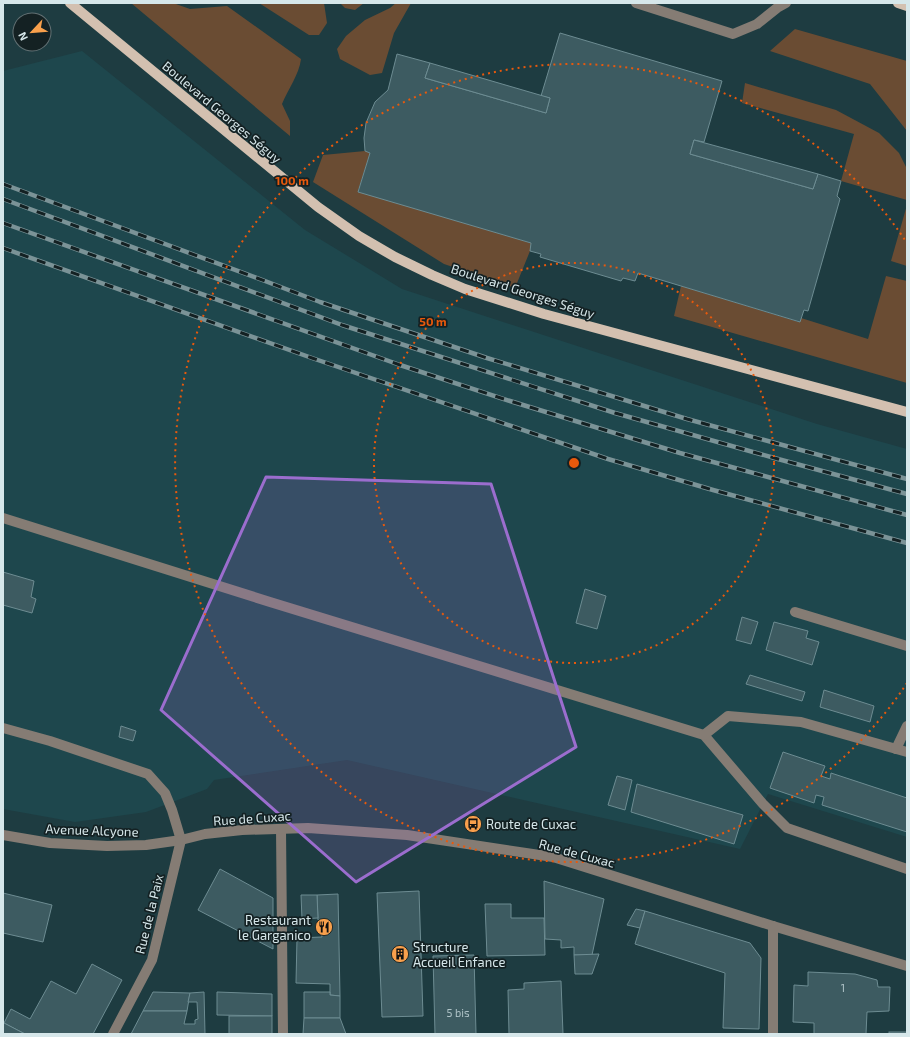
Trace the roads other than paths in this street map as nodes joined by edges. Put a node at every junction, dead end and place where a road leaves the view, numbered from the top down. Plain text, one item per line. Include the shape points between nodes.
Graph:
1 (70, 3) edge
2 (75, 3) edge
3 (636, 3) edge
4 (786, 3) edge
5 (898, 3) edge
6 (907, 6) edge
7 (90, 19) junction
8 (907, 412) edge
9 (3, 518) edge
10 (795, 612) dead end
11 (907, 646) edge
12 (907, 726) edge
13 (3, 728) edge
14 (704, 735) junction
15 (896, 749) junction
16 (907, 752) edge
17 (281, 829) junction
18 (3, 835) edge
19 (181, 840) junction
20 (907, 870) edge
21 (773, 926) junction
22 (907, 966) edge
23 (113, 1034) edge
24 (283, 1034) edge
25 (773, 1034) edge

1 - 7 main road, Boulevard Georges Séguy
2 - 7 street
3 - 4 street via 733,34 757,24
5 - 6 main road
7 - 8 main road, Boulevard Georges Séguy via 318,207 395,258 465,289 544,314
9 - 14 street
10 - 11 street
12 - 15 street
13 - 19 street via 148,774 165,792
14 - 15 street via 728,716 801,722
14 - 20 street via 762,804 787,828
15 - 16 street
17 - 19 street, Rue de Cuxac via 205,834
17 - 21 street, Rue de Cuxac via 308,828 406,835 553,857
17 - 24 street
18 - 19 street, Avenue Alcyone via 50,843 107,846 146,845
19 - 23 street, Rue de la Paix via 152,960
21 - 22 street, Rue de Cuxac
21 - 25 street

